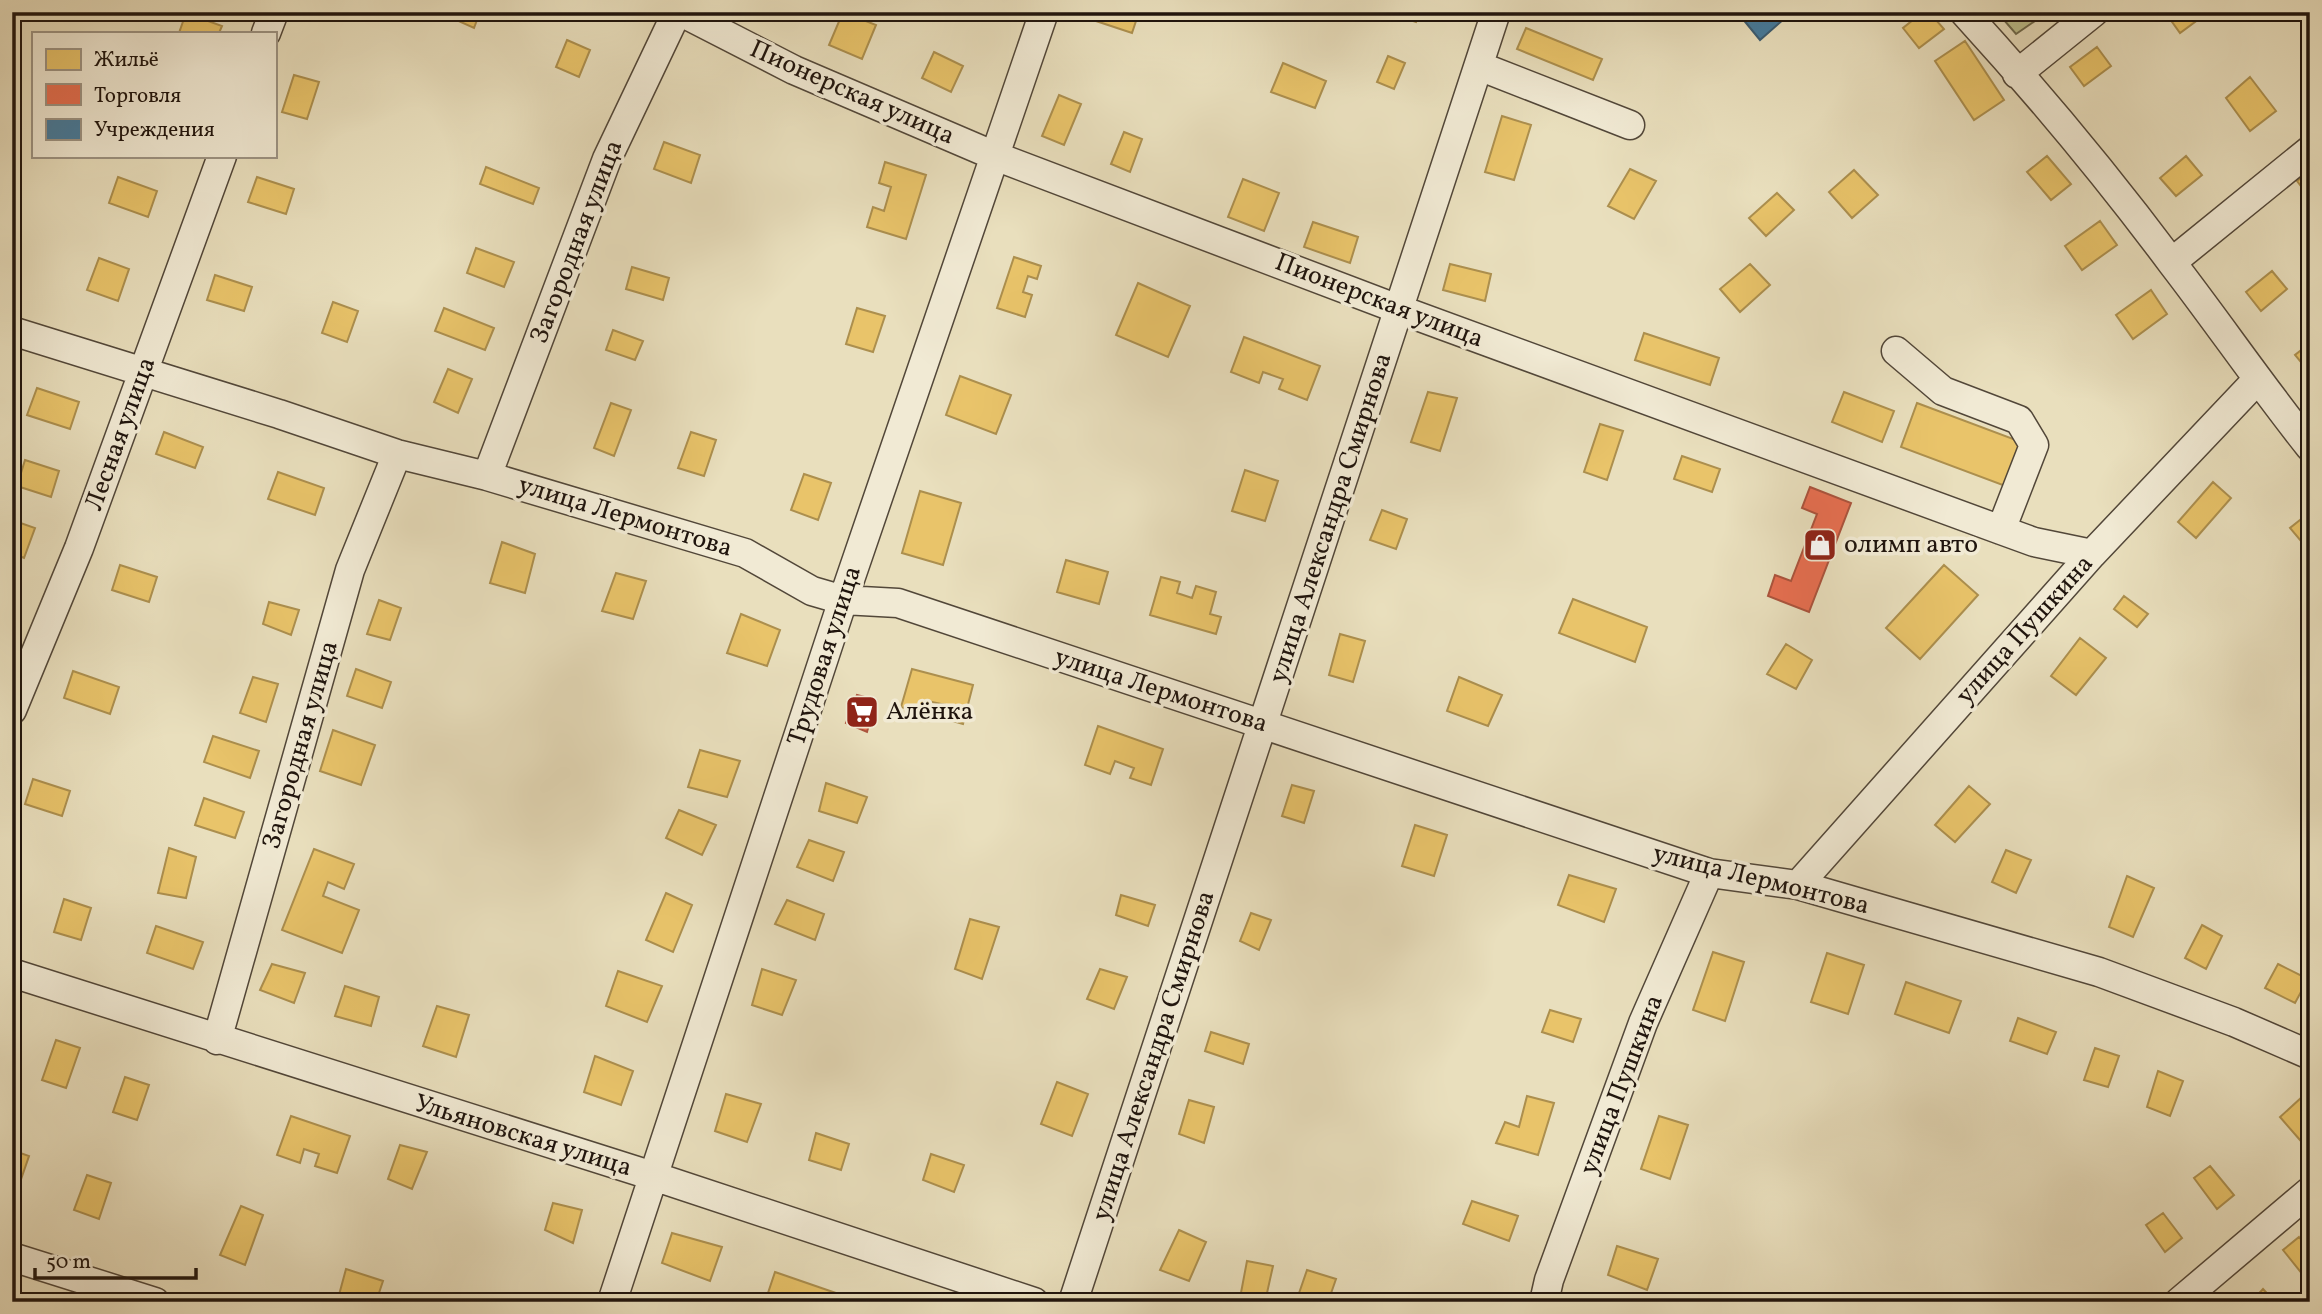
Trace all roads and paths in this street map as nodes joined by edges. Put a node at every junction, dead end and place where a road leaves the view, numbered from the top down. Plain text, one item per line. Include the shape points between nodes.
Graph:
1 (274, 12) edge
2 (679, 12) edge
3 (1044, 12) edge
4 (1496, 12) edge
5 (1964, 12) edge
6 (2094, 12) edge
7 (266, 32) edge
8 (1479, 66) junction
9 (2017, 74) junction
10 (1630, 125) dead end
11 (2310, 150) edge
12 (995, 156) junction
13 (221, 158) edge
14 (2172, 262) junction
15 (1398, 309) junction
16 (12, 331) edge
17 (1896, 351) dead end
18 (144, 371) junction
19 (2257, 380) junction
20 (2310, 447) edge
21 (397, 454) junction
22 (487, 476) junction
23 (2001, 530) junction
24 (2092, 554) junction
25 (843, 600) junction
26 (12, 709) edge
27 (1264, 726) junction
28 (1709, 873) junction
29 (1798, 885) junction
30 (12, 973) edge
31 (217, 1040) junction
32 (2310, 1055) edge
33 (653, 1176) junction
34 (2310, 1191) edge
35 (12, 1257) edge
36 (155, 1302) edge
37 (612, 1302) edge
38 (1034, 1302) edge
39 (1073, 1302) edge
40 (1544, 1302) edge
41 (2179, 1302) edge

1 - 7 street
2 - 12 street, Пионерская улица via 794,70
2 - 22 street, Загородная улица via 607,159
3 - 12 street, Трудовая улица
4 - 8 street, улица Александра Смирнова
5 - 9 street
6 - 9 street
8 - 10 street
8 - 15 street, улица Александра Смирнова
9 - 14 street
11 - 14 street
12 - 15 street, Пионерская улица
12 - 25 street, Трудовая улица
13 - 18 street, Лесная улица
14 - 19 street
15 - 23 street, Пионерская улица
15 - 27 street, улица Александра Смирнова
16 - 18 street, улица Лермонтова
17 - 23 street via 1943,391 2019,420 2034,445
18 - 21 street, улица Лермонтова
18 - 26 street, Лесная улица via 79,548
19 - 20 street
19 - 24 street, улица Пушкина
21 - 22 street, улица Лермонтова
21 - 31 street, Загородная улица via 350,570
22 - 25 street, улица Лермонтова via 745,553 812,590
23 - 24 street, Пионерская улица
24 - 29 street, улица Пушкина
25 - 27 street, улица Лермонтова via 898,603
25 - 33 street, Трудовая улица
27 - 28 street, улица Лермонтова
27 - 39 street, улица Александра Смирнова
28 - 29 street, улица Лермонтова
28 - 40 street, улица Пушкина via 1643,1023
29 - 32 street, улица Лермонтова via 2099,972
30 - 31 street, Ульяновская улица
31 - 33 street, Ульяновская улица
33 - 37 street, Трудовая улица
33 - 38 street, Ульяновская улица
34 - 41 street
35 - 36 street

